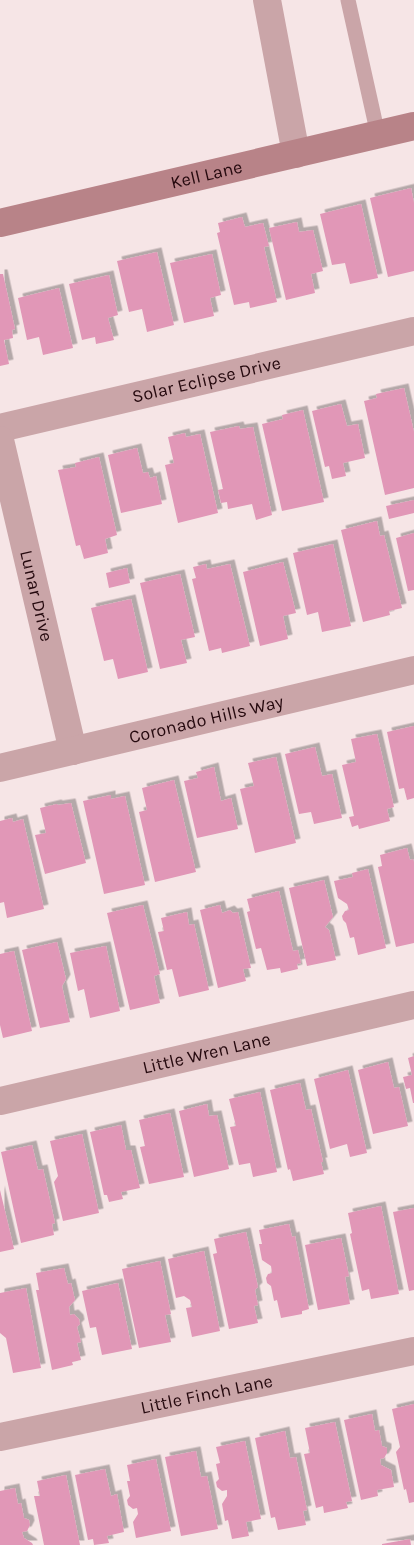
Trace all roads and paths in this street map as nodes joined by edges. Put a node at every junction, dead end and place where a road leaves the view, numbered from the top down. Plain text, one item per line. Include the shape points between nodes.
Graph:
1 (267, 0) edge
2 (348, 0) edge
3 (414, 126) edge
4 (378, 135) junction
5 (296, 154) junction
6 (0, 223) edge
7 (414, 331) edge
8 (0, 428) edge
9 (0, 440) edge
10 (414, 670) edge
11 (73, 751) junction
12 (0, 768) edge
13 (414, 1005) edge
14 (0, 1101) edge
15 (414, 1352) edge
16 (0, 1437) edge

1 - 5 street
2 - 4 lane
3 - 4 street, Kell Lane
4 - 5 street, Kell Lane
5 - 6 street, Kell Lane
7 - 8 street, Solar Eclipse Drive
9 - 11 street, Lunar Drive
10 - 11 street, Coronado Hills Way
11 - 12 street, Coronado Hills Way
13 - 14 street, Little Wren Lane
15 - 16 street, Little Finch Lane

